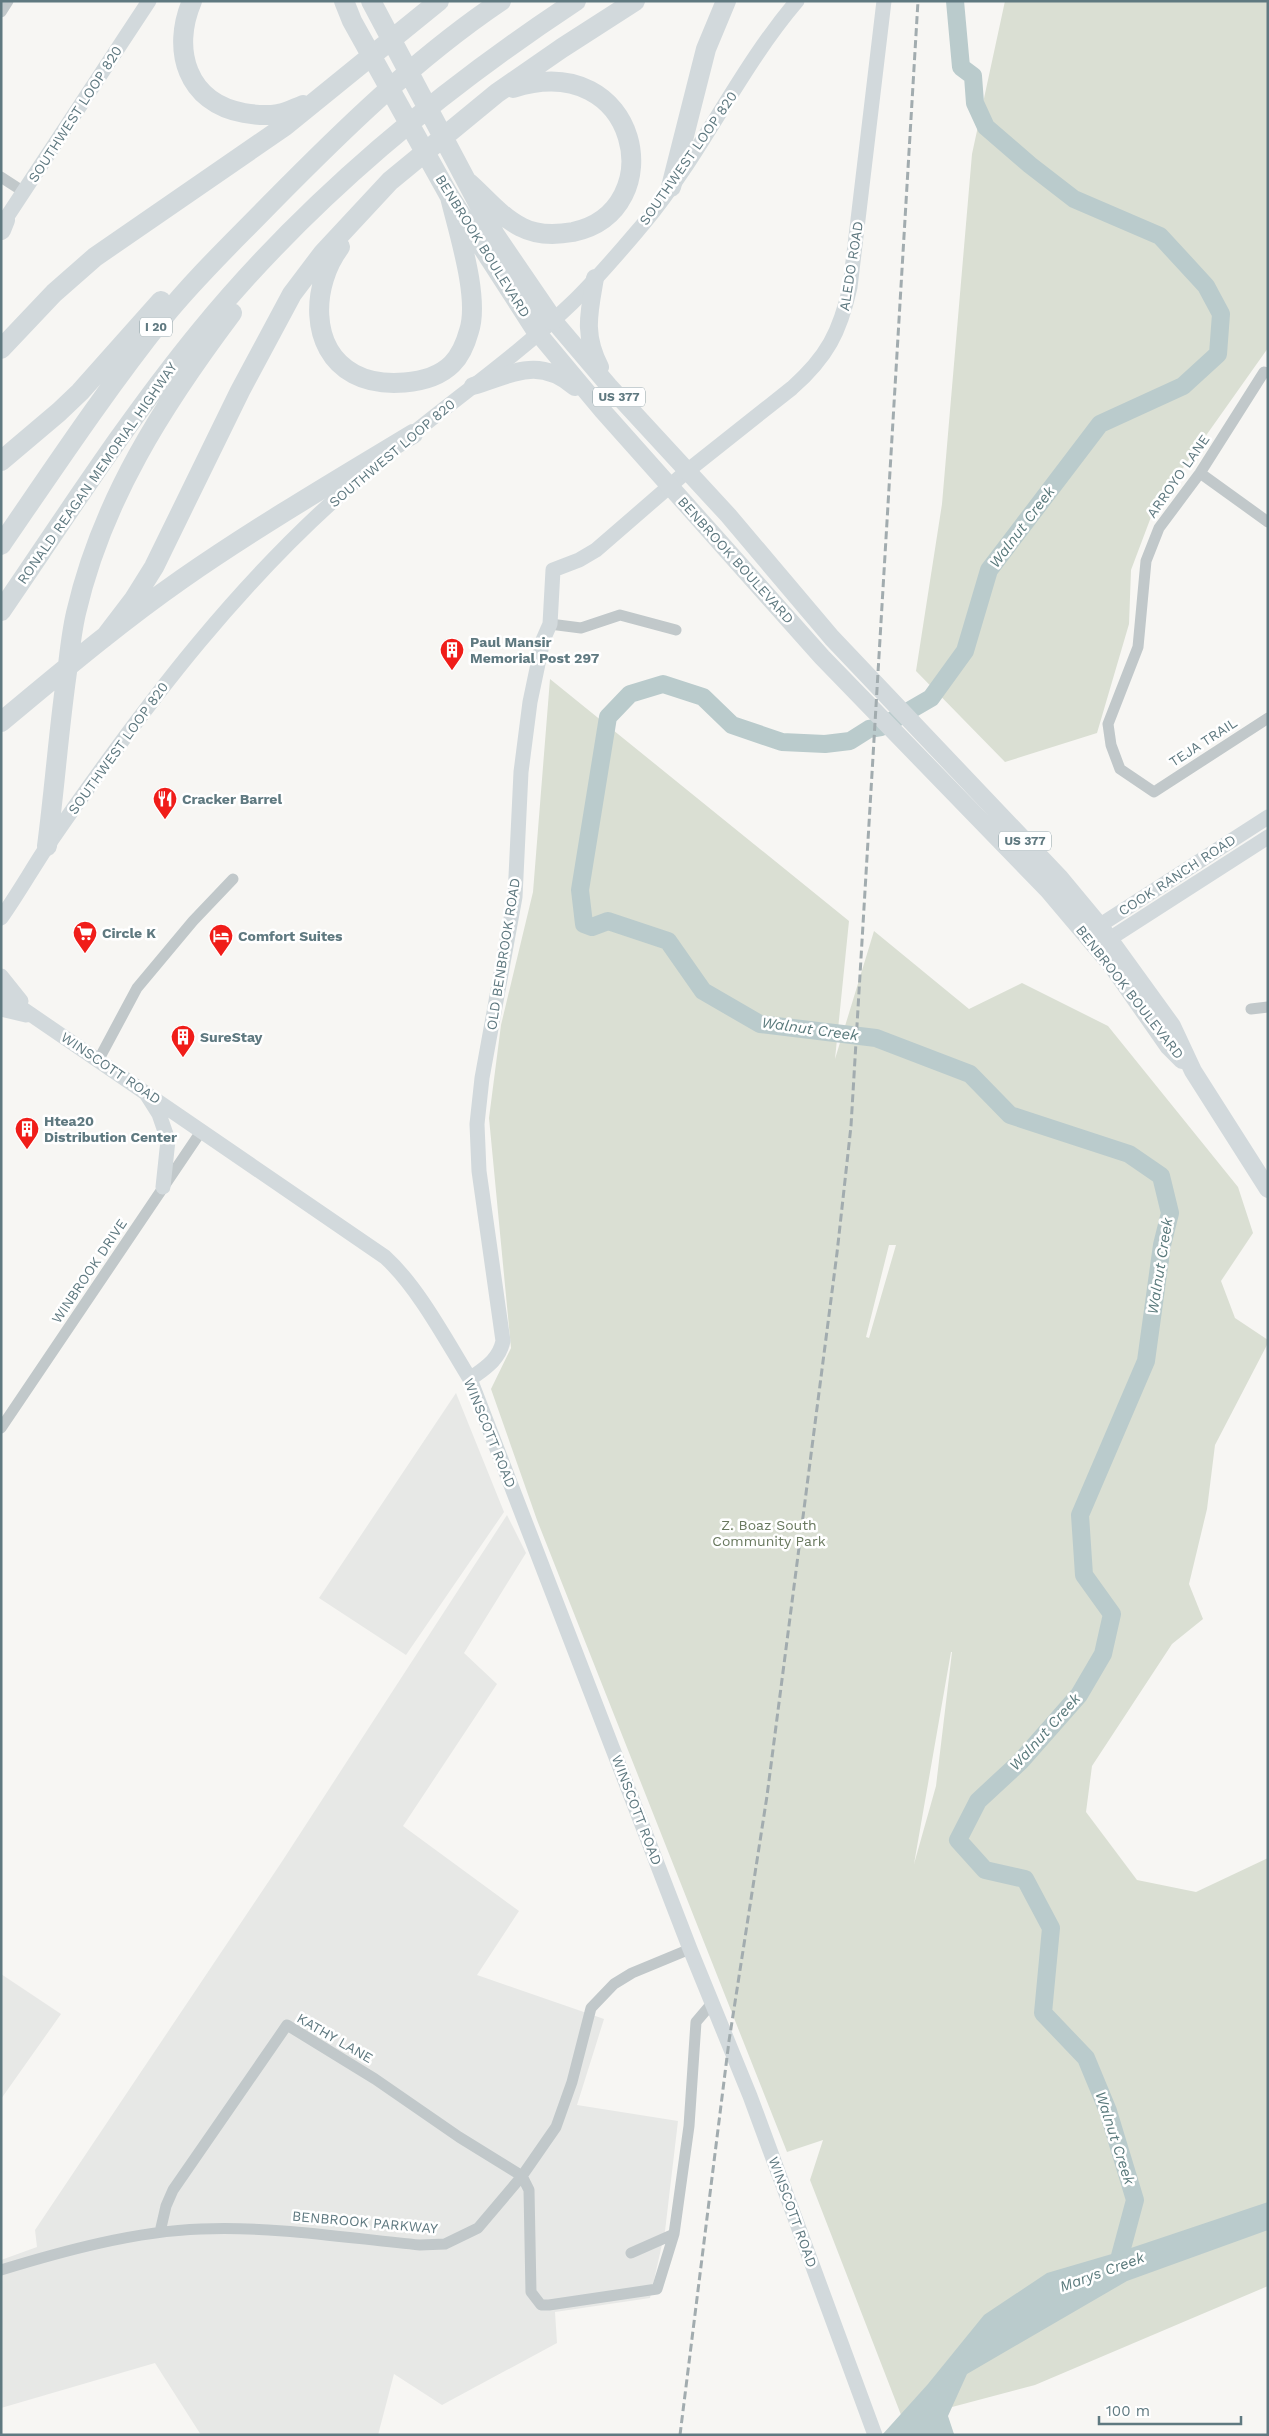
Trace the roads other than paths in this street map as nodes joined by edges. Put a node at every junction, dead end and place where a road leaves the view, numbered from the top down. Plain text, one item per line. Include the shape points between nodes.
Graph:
1 (8, 1) edge
2 (149, 1) edge
3 (192, 1) edge
4 (334, 1) edge
5 (344, 1) edge
6 (439, 1) edge
7 (501, 1) edge
8 (576, 1) edge
9 (636, 1) edge
10 (726, 1) edge
11 (797, 1) edge
12 (884, 1) edge
13 (372, 3) edge
14 (1, 12) edge
15 (353, 22) junction
16 (497, 93) junction
17 (317, 100) junction
18 (340, 132) junction
19 (465, 175) junction
20 (1, 177) edge
21 (671, 187) junction
22 (447, 190) junction
23 (24, 192) junction
24 (377, 194) junction
25 (322, 202) junction
26 (2, 225) edge
27 (595, 278) junction
28 (553, 320) junction
29 (537, 332) junction
30 (1, 349) edge
31 (1266, 372) edge
32 (473, 386) junction
33 (609, 386) junction
34 (602, 410) junction
35 (413, 434) junction
36 (1, 461) edge
37 (686, 472) junction
38 (1200, 473) junction
39 (670, 486) junction
40 (1268, 522) edge
41 (1, 545) edge
42 (1, 610) edge
43 (550, 624) junction
44 (676, 630) dead end
45 (105, 637) junction
46 (1268, 718) edge
47 (1, 722) edge
48 (1154, 792) joint
49 (1268, 817) edge
50 (1268, 838) edge
51 (48, 846) junction
52 (233, 879) dead end
53 (2, 917) edge
54 (1098, 936) junction
55 (1, 976) edge
56 (1, 994) edge
57 (1268, 1007) edge
58 (1, 1009) edge
59 (1251, 1009) dead end
60 (35, 1017) junction
61 (99, 1059) junction
62 (143, 1089) junction
63 (202, 1130) junction
64 (164, 1187) junction
65 (1268, 1189) edge
66 (470, 1379) junction
67 (1, 1428) edge
68 (690, 1949) junction
69 (713, 2002) junction
70 (522, 2176) junction
71 (160, 2232) junction
72 (674, 2234) junction
73 (631, 2253) dead end
74 (1, 2270) edge
75 (873, 2428) edge

1 - 14 street
2 - 23 main road, SOUTHWEST LOOP 820
3 - 17 highway via 185,18 182,42 186,66 195,85 211,100 232,111 257,115 279,114
4 - 15 highway
5 - 15 highway, BENBROOK BOULEVARD / US 377
6 - 17 highway
7 - 18 highway, I 20 via 421,62
8 - 25 highway, RONALD REAGAN MEMORIAL HIGHWAY / I 20 via 443,97
9 - 16 highway
10 - 21 highway via 706,49
11 - 21 main road, SOUTHWEST LOOP 820 via 776,26
12 - 37 main road, ALEDO ROAD via 850,287 839,328 829,348 808,374
13 - 19 highway, BENBROOK BOULEVARD / US 377
15 - 22 highway, BENBROOK BOULEVARD / US 377
16 - 19 highway via 548,80 583,87 599,95 616,110 626,129 631,171 625,190 614,207 598,222 561,234 540,233 521,227
16 - 24 highway
17 - 30 highway via 245,156 95,257 54,293
18 - 36 highway via 323,136 213,243 80,392
18 - 41 highway, I 20 via 197,278 165,316 97,404
19 - 28 highway, BENBROOK BOULEVARD / US 377 via 495,235
20 - 23 street
21 - 27 main road, SOUTHWEST LOOP 820
22 - 24 highway via 470,285 470,330 451,365 412,382 395,383 374,381 354,374 338,361 327,347 318,316 323,279 336,252
22 - 29 highway, BENBROOK BOULEVARD / US 377
23 - 26 main road, SOUTHWEST LOOP 820
24 - 45 highway via 323,253 292,294 240,391 154,567
25 - 42 highway, RONALD REAGAN MEMORIAL HIGHWAY / I 20 via 248,277 164,376
25 - 51 highway via 310,230 232,313 193,366 127,473 100,532 75,615
27 - 28 main road, SOUTHWEST LOOP 820
27 - 33 main road via 588,330 593,353
28 - 29 main road, SOUTHWEST LOOP 820
28 - 33 main road, BENBROOK BOULEVARD / US 377
29 - 32 main road, SOUTHWEST LOOP 820
29 - 34 main road, BENBROOK BOULEVARD / US 377
31 - 38 street, ARROYO LANE
32 - 34 main road via 523,371 548,371 564,378
32 - 35 main road, SOUTHWEST LOOP 820
33 - 37 main road, BENBROOK BOULEVARD / US 377
34 - 39 main road, BENBROOK BOULEVARD / US 377
35 - 45 highway via 182,579
35 - 51 main road, SOUTHWEST LOOP 820 via 303,528 227,607 167,681
37 - 39 main road, ALEDO ROAD
37 - 54 main road, BENBROOK BOULEVARD / US 377 via 728,515 832,638 1060,878
38 - 40 street
38 - 48 street, ARROYO LANE via 1159,528 1146,562 1138,648 1108,724 1111,745 1120,769
39 - 43 main road, OLD BENBROOK ROAD via 596,550 553,570
39 - 54 main road, BENBROOK BOULEVARD / US 377 via 822,657 1048,890
43 - 44 street via 581,628 620,615
43 - 66 main road, OLD BENBROOK ROAD via 543,640 530,702 521,772 515,897 482,1078 477,1124 479,1170 503,1341 501,1351 492,1362
45 - 47 highway
46 - 48 street, TEJA TRAIL
49 - 54 main road, COOK RANCH ROAD
50 - 54 main road, COOK RANCH ROAD
51 - 53 main road, SOUTHWEST LOOP 820
52 - 61 street via 137,988
54 - 65 main road, BENBROOK BOULEVARD / US 377 via 1172,1026 1193,1071
55 - 60 main road
56 - 60 main road, WINSCOTT ROAD
57 - 59 street
58 - 60 main road
60 - 61 main road, WINSCOTT ROAD
61 - 62 main road, WINSCOTT ROAD
62 - 63 main road, WINSCOTT ROAD
62 - 64 main road via 159,1114 168,1140
63 - 64 street, WINBROOK DRIVE
63 - 66 main road, WINSCOTT ROAD via 344,1227 396,1268 432,1317
64 - 67 street, WINBROOK DRIVE
66 - 68 main road, WINSCOTT ROAD
68 - 69 main road, WINSCOTT ROAD
68 - 70 street, BENBROOK PARKWAY via 632,1973 614,1984 592,2008 556,2127
69 - 72 street via 696,2022 689,2126
69 - 75 main road, WINSCOTT ROAD
70 - 71 street, BENBROOK PARKWAY via 478,2228 445,2244 420,2245 255,2228
70 - 71 street, KATHY LANE via 287,2025 174,2190 166,2206
70 - 72 street via 529,2190 531,2292 541,2305 658,2289
71 - 74 street, BENBROOK PARKWAY via 52,2254
72 - 73 street

